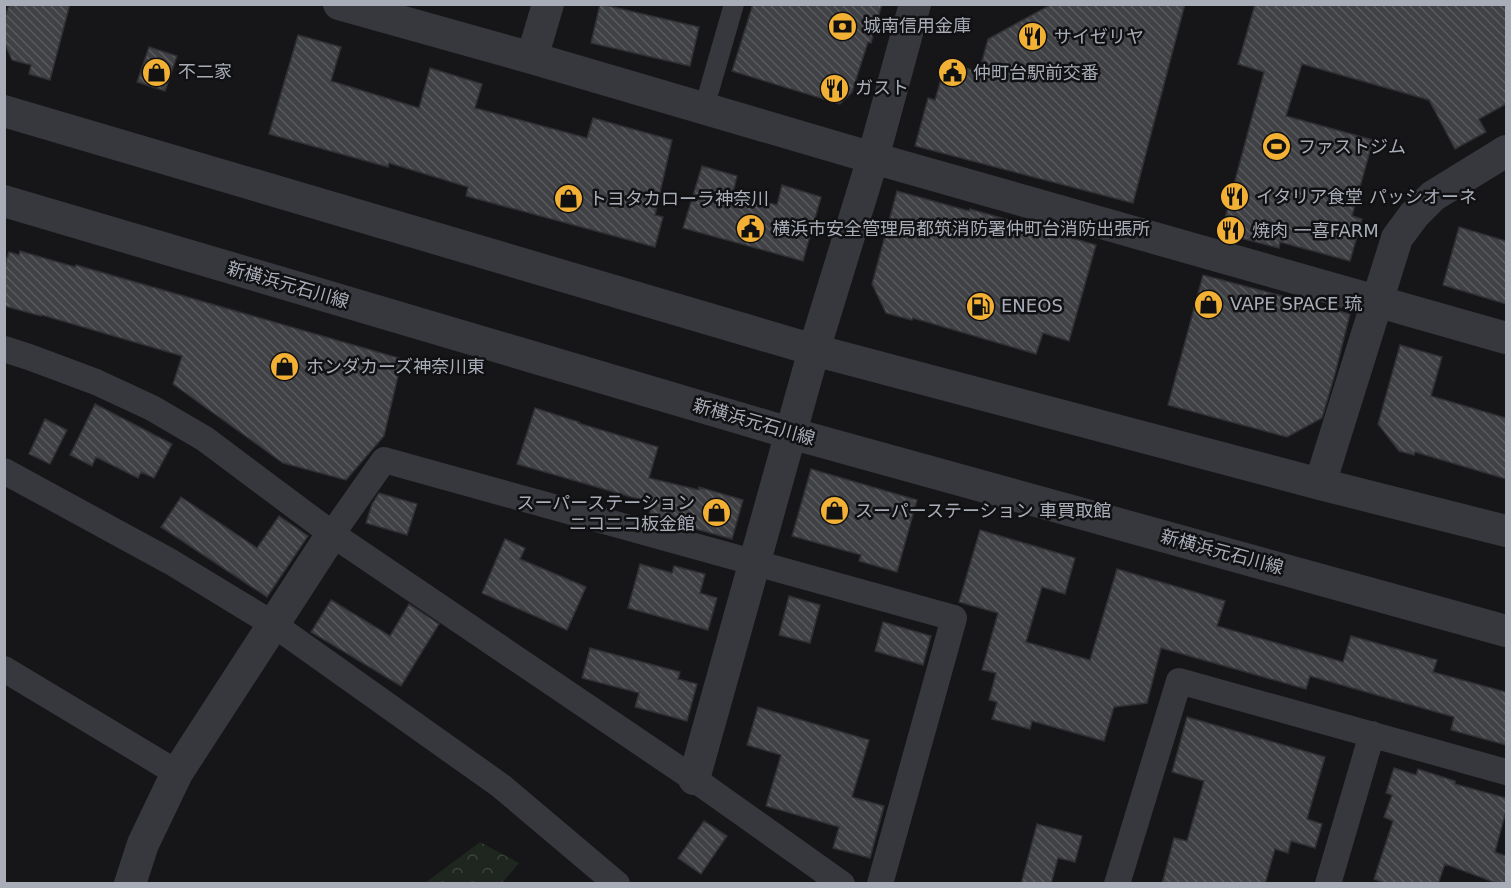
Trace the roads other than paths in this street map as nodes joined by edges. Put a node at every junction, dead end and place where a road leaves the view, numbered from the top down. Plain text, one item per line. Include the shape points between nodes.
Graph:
1 (339, 4) edge
2 (548, 4) edge
3 (734, 4) edge
4 (915, 4) edge
5 (532, 58) junction
6 (709, 91) dead end
7 (4, 111) edge
8 (1506, 151) edge
9 (873, 158) junction
10 (4, 201) edge
11 (1378, 301) junction
12 (1506, 338) edge
13 (4, 350) edge
14 (814, 350) junction
15 (790, 433) junction
16 (4, 471) edge
17 (1320, 484) junction
18 (1506, 531) edge
19 (332, 534) junction
20 (755, 562) junction
21 (273, 624) junction
22 (1506, 631) edge
23 (4, 669) edge
24 (1372, 734) junction
25 (1506, 772) edge
26 (177, 773) junction
27 (694, 779) junction
28 (130, 884) edge
29 (616, 884) edge
30 (842, 884) edge
31 (880, 884) edge
32 (1118, 884) edge
33 (1328, 884) edge

1 - 5 street
2 - 5 street
3 - 6 street
4 - 9 street
5 - 9 street
7 - 14 street
8 - 11 street via 1433,196 1413,215 1396,238
9 - 11 street
9 - 14 street
10 - 15 street, 新横浜元石川線
11 - 12 street
11 - 17 street
13 - 19 street via 96,382 152,408 205,439
14 - 15 street
14 - 17 street
15 - 20 street
15 - 22 street, 新横浜元石川線
16 - 21 street via 171,562
17 - 18 street
19 - 20 street via 384,460
19 - 21 street
19 - 27 street
20 - 27 street
20 - 31 street via 954,618
21 - 26 street
21 - 29 street via 501,786
23 - 26 street
24 - 25 street
24 - 32 street via 1179,681
24 - 33 street
26 - 28 street via 143,844
27 - 30 street

